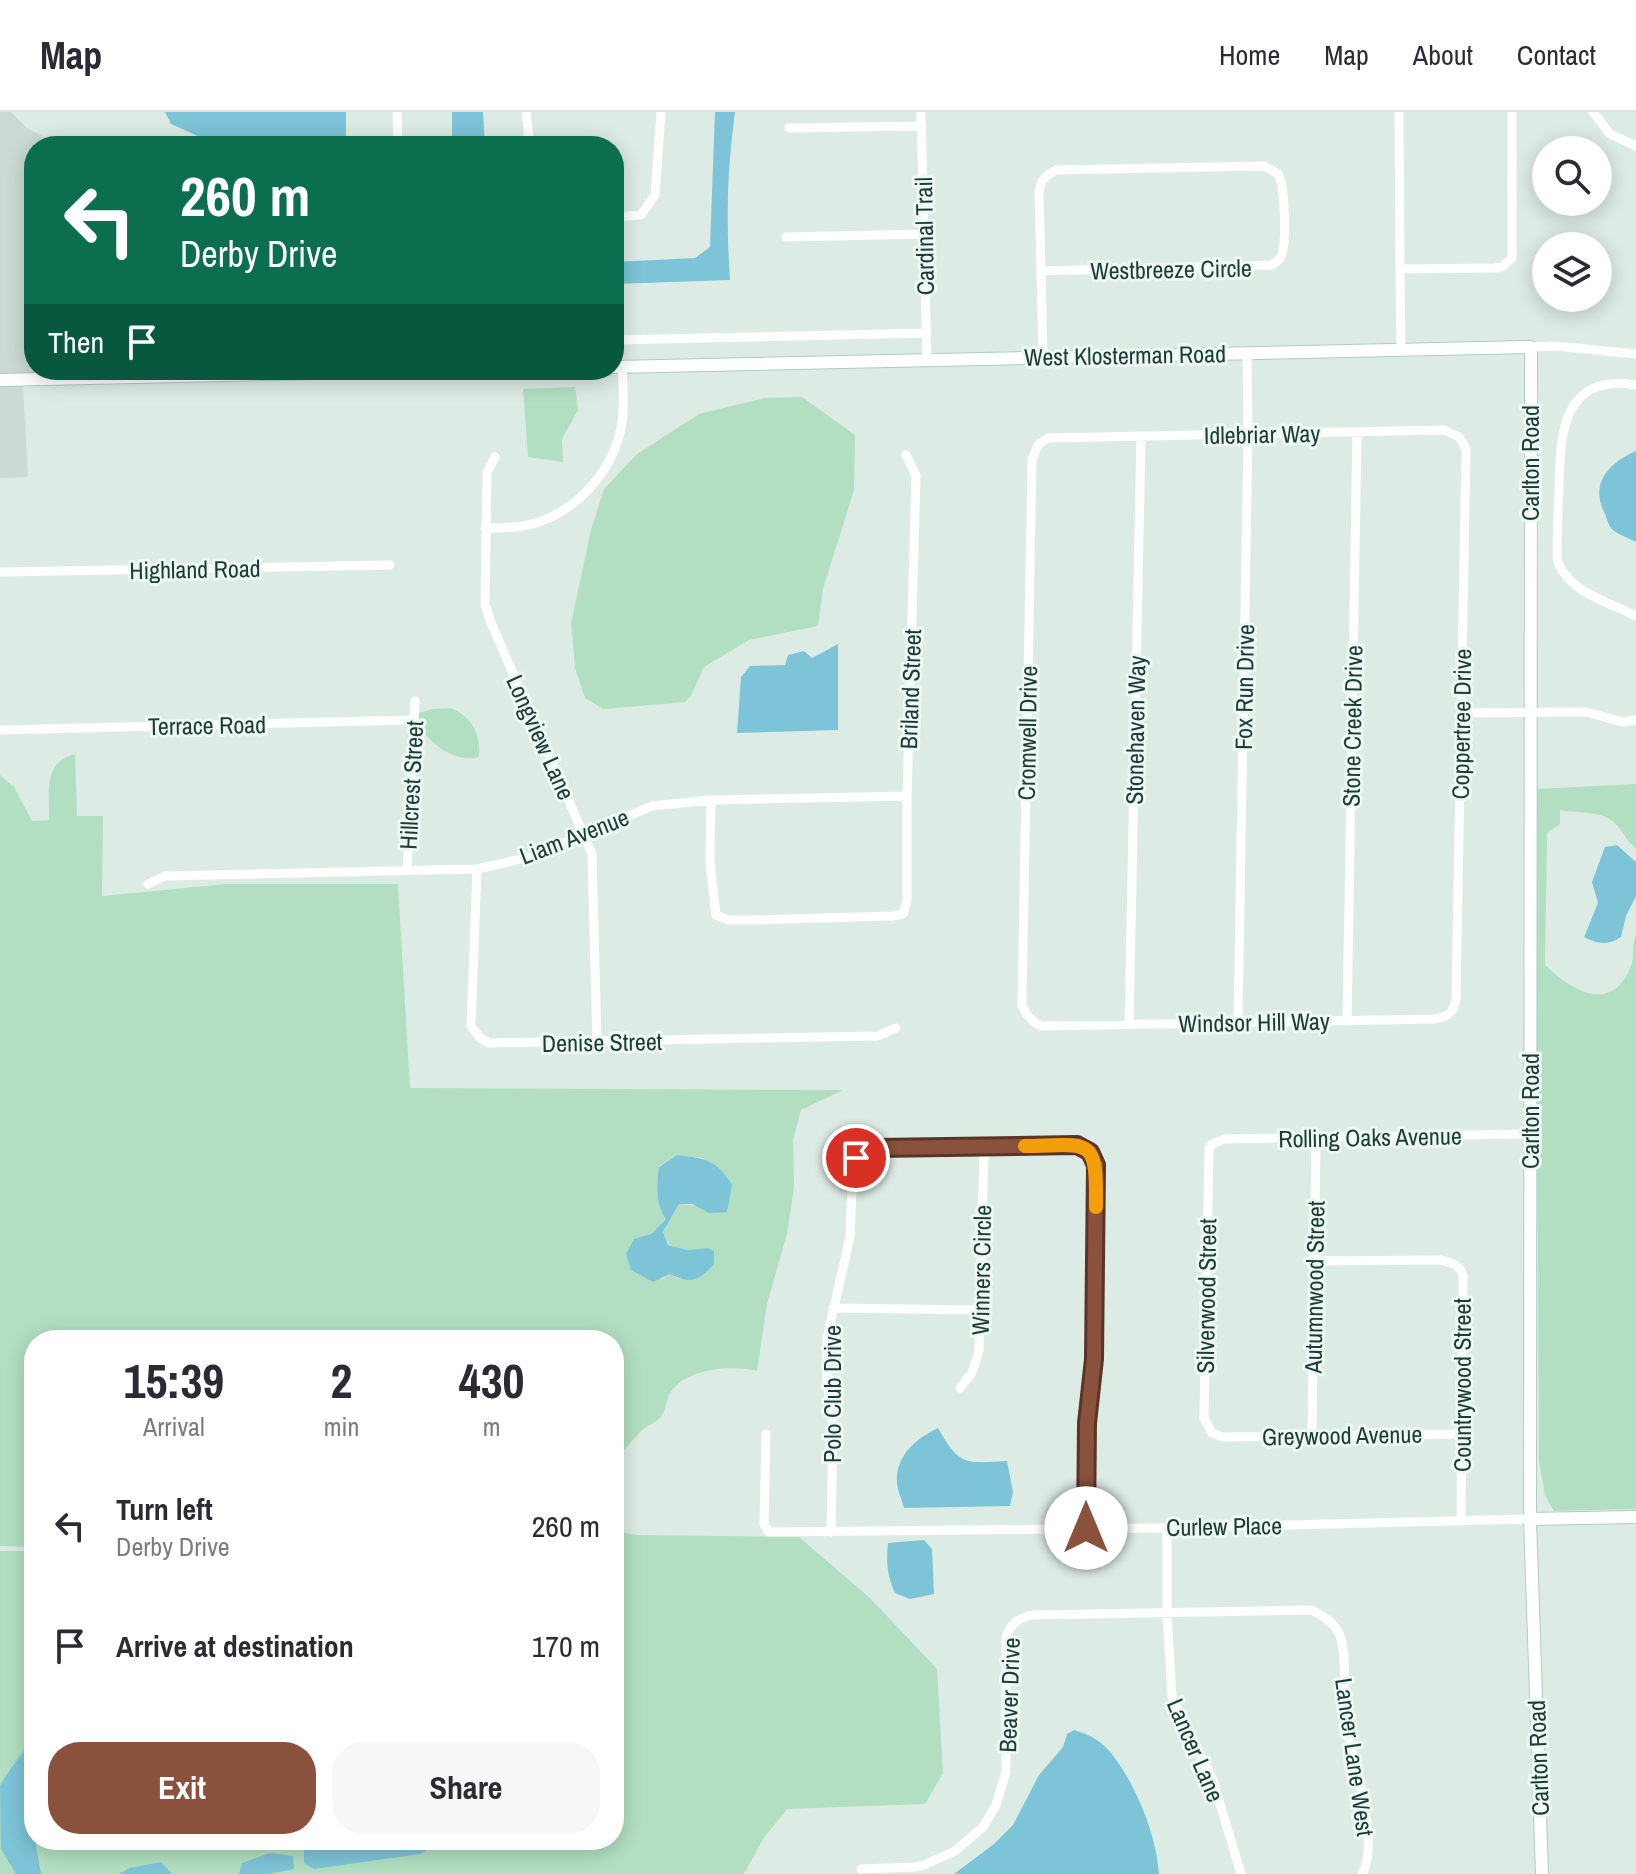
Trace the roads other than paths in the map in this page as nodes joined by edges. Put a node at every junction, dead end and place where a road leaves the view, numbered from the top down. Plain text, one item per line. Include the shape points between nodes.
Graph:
1 (397, 112) edge
2 (526, 112) edge
3 (661, 112) edge
4 (921, 112) edge
5 (1399, 112) edge
6 (1512, 112) edge
7 (1593, 112) edge
8 (922, 126) junction
9 (789, 128) dead end
10 (398, 136) edge
11 (529, 136) edge
12 (1636, 146) edge
13 (624, 216) edge
14 (925, 234) junction
15 (786, 237) dead end
16 (1400, 269) junction
17 (1041, 271) junction
18 (926, 333) junction
19 (624, 340) edge
20 (1531, 347) junction
21 (1401, 349) junction
22 (1247, 352) junction
23 (1636, 354) edge
24 (1043, 357) junction
25 (927, 360) junction
26 (624, 367) edge
27 (24, 379) edge
28 (0, 380) edge
29 (619, 380) edge
30 (1636, 385) edge
31 (1357, 432) junction
32 (1248, 434) junction
33 (1141, 437) junction
34 (1048, 438) joint
35 (1466, 449) joint
36 (906, 455) dead end
37 (495, 457) dead end
38 (485, 528) junction
39 (390, 565) dead end
40 (0, 572) edge
41 (1636, 616) edge
42 (415, 701) dead end
43 (1461, 713) junction
44 (1530, 713) junction
45 (414, 720) junction
46 (1636, 720) edge
47 (0, 730) edge
48 (907, 796) junction
49 (711, 800) junction
50 (583, 833) junction
51 (477, 869) junction
52 (407, 870) junction
53 (148, 884) dead end
54 (1456, 999) joint
55 (1347, 1021) junction
56 (1238, 1022) junction
57 (1129, 1024) junction
58 (1041, 1026) joint
59 (896, 1028) dead end
60 (597, 1042) junction
61 (1530, 1134) junction
62 (1316, 1138) junction
63 (1211, 1145) joint
64 (984, 1147) junction
65 (1315, 1261) junction
66 (833, 1308) junction
67 (981, 1310) junction
68 (960, 1388) dead end
69 (766, 1434) dead end
70 (1461, 1434) junction
71 (1312, 1435) junction
72 (1223, 1437) joint
73 (1636, 1517) edge
74 (1530, 1519) junction
75 (1461, 1521) junction
76 (1086, 1528) junction
77 (1167, 1528) junction
78 (831, 1532) junction
79 (1167, 1613) junction
80 (1341, 1639) joint
81 (861, 1869) dead end
82 (1241, 1874) edge
83 (1362, 1874) edge
84 (1542, 1874) edge

1 - 10 street
2 - 11 street
3 - 13 street via 655,195 641,215
4 - 8 street, Cardinal Trail
5 - 16 street
6 - 16 street via 1512,258 1495,268
7 - 12 street via 1615,137
8 - 9 street
8 - 14 street, Cardinal Trail
14 - 15 street
14 - 18 street, Cardinal Trail
16 - 21 street
17 - 17 street, Westbreeze Circle via 1272,265 1283,250 1282,181 1273,168 1256,165 1050,172 1039,191
17 - 24 street
18 - 19 street
18 - 25 street, Cardinal Trail
20 - 21 street, West Klosterman Road
20 - 23 street, West Klosterman Road
20 - 44 street, Carlton Road
21 - 22 street, West Klosterman Road
22 - 24 street, West Klosterman Road
22 - 32 street, Fox Run Drive
24 - 25 street, West Klosterman Road
25 - 26 street, West Klosterman Road
27 - 28 street
29 - 38 street via 622,425 599,478 548,519
30 - 41 street via 1589,392 1576,401 1567,418 1560,441 1557,558 1572,584
31 - 32 street, Idlebriar Way
31 - 35 street, Idlebriar Way via 1450,431
31 - 55 street, Stone Creek Drive
32 - 33 street, Idlebriar Way
32 - 56 street, Fox Run Drive
33 - 34 street, Idlebriar Way
33 - 57 street, Stonehaven Way
34 - 58 street, Cromwell Drive via 1032,460 1022,1005
35 - 43 street, Coppertree Drive
36 - 48 street, Briland Street via 916,475
37 - 38 street, Longview Lane via 487,472
38 - 50 street, Longview Lane via 488,615
39 - 40 street, Highland Road
42 - 45 street, Hillcrest Street
43 - 44 street
43 - 54 street, Coppertree Drive
44 - 46 street via 1586,712 1623,722
44 - 61 street, Carlton Road
45 - 47 street, Terrace Road
45 - 52 street, Hillcrest Street
48 - 49 street, Liam Avenue
48 - 49 street, Briland Street via 903,914 756,920 716,915
49 - 50 street, Liam Avenue via 652,806
50 - 51 street, Liam Avenue via 530,857
50 - 60 street, Longview Lane via 593,865
51 - 52 street, Liam Avenue
51 - 60 street, Denise Street via 474,1031 494,1044
52 - 53 street, Liam Avenue via 165,876
54 - 55 street, Windsor Hill Way via 1450,1014 1442,1018
55 - 56 street, Windsor Hill Way
56 - 57 street, Windsor Hill Way
57 - 58 street, Windsor Hill Way
59 - 60 street, Denise Street via 878,1036
61 - 62 street, Rolling Oaks Avenue
61 - 74 street, Carlton Road
62 - 63 street, Rolling Oaks Avenue via 1224,1139
62 - 65 street, Autumnwood Street
63 - 72 street, Silverwood Street via 1204,1418 1212,1433
64 - 66 street, Polo Club Drive via 876,1148 861,1154 853,1163 850,1237
64 - 67 street, Winners Circle
64 - 76 street via 1077,1145 1090,1152 1096,1165
65 - 70 street, Countrywood Street via 1456,1265 1463,1275
65 - 71 street, Autumnwood Street
66 - 67 street
66 - 78 street, Polo Club Drive via 827,1367 833,1428
67 - 68 street, Winners Circle via 978,1358
69 - 78 street, Curlew Place via 765,1528
70 - 71 street, Greywood Avenue
70 - 75 street, Countrywood Street
71 - 72 street, Greywood Avenue
73 - 74 street, Curlew Place
74 - 75 street, Curlew Place
74 - 84 street, Carlton Road
75 - 77 street, Curlew Place
76 - 77 street, Curlew Place
76 - 78 street, Curlew Place
77 - 79 street, Lancer Lane
79 - 80 street, Beaver Drive via 1311,1610 1330,1622
79 - 81 street, Beaver Drive via 1018,1619 1006,1637 1006,1772 983,1827 955,1851 924,1865
79 - 82 street, Lancer Lane via 1172,1697 1213,1780
80 - 83 street, Lancer Lane West via 1346,1727 1363,1794 1368,1857

